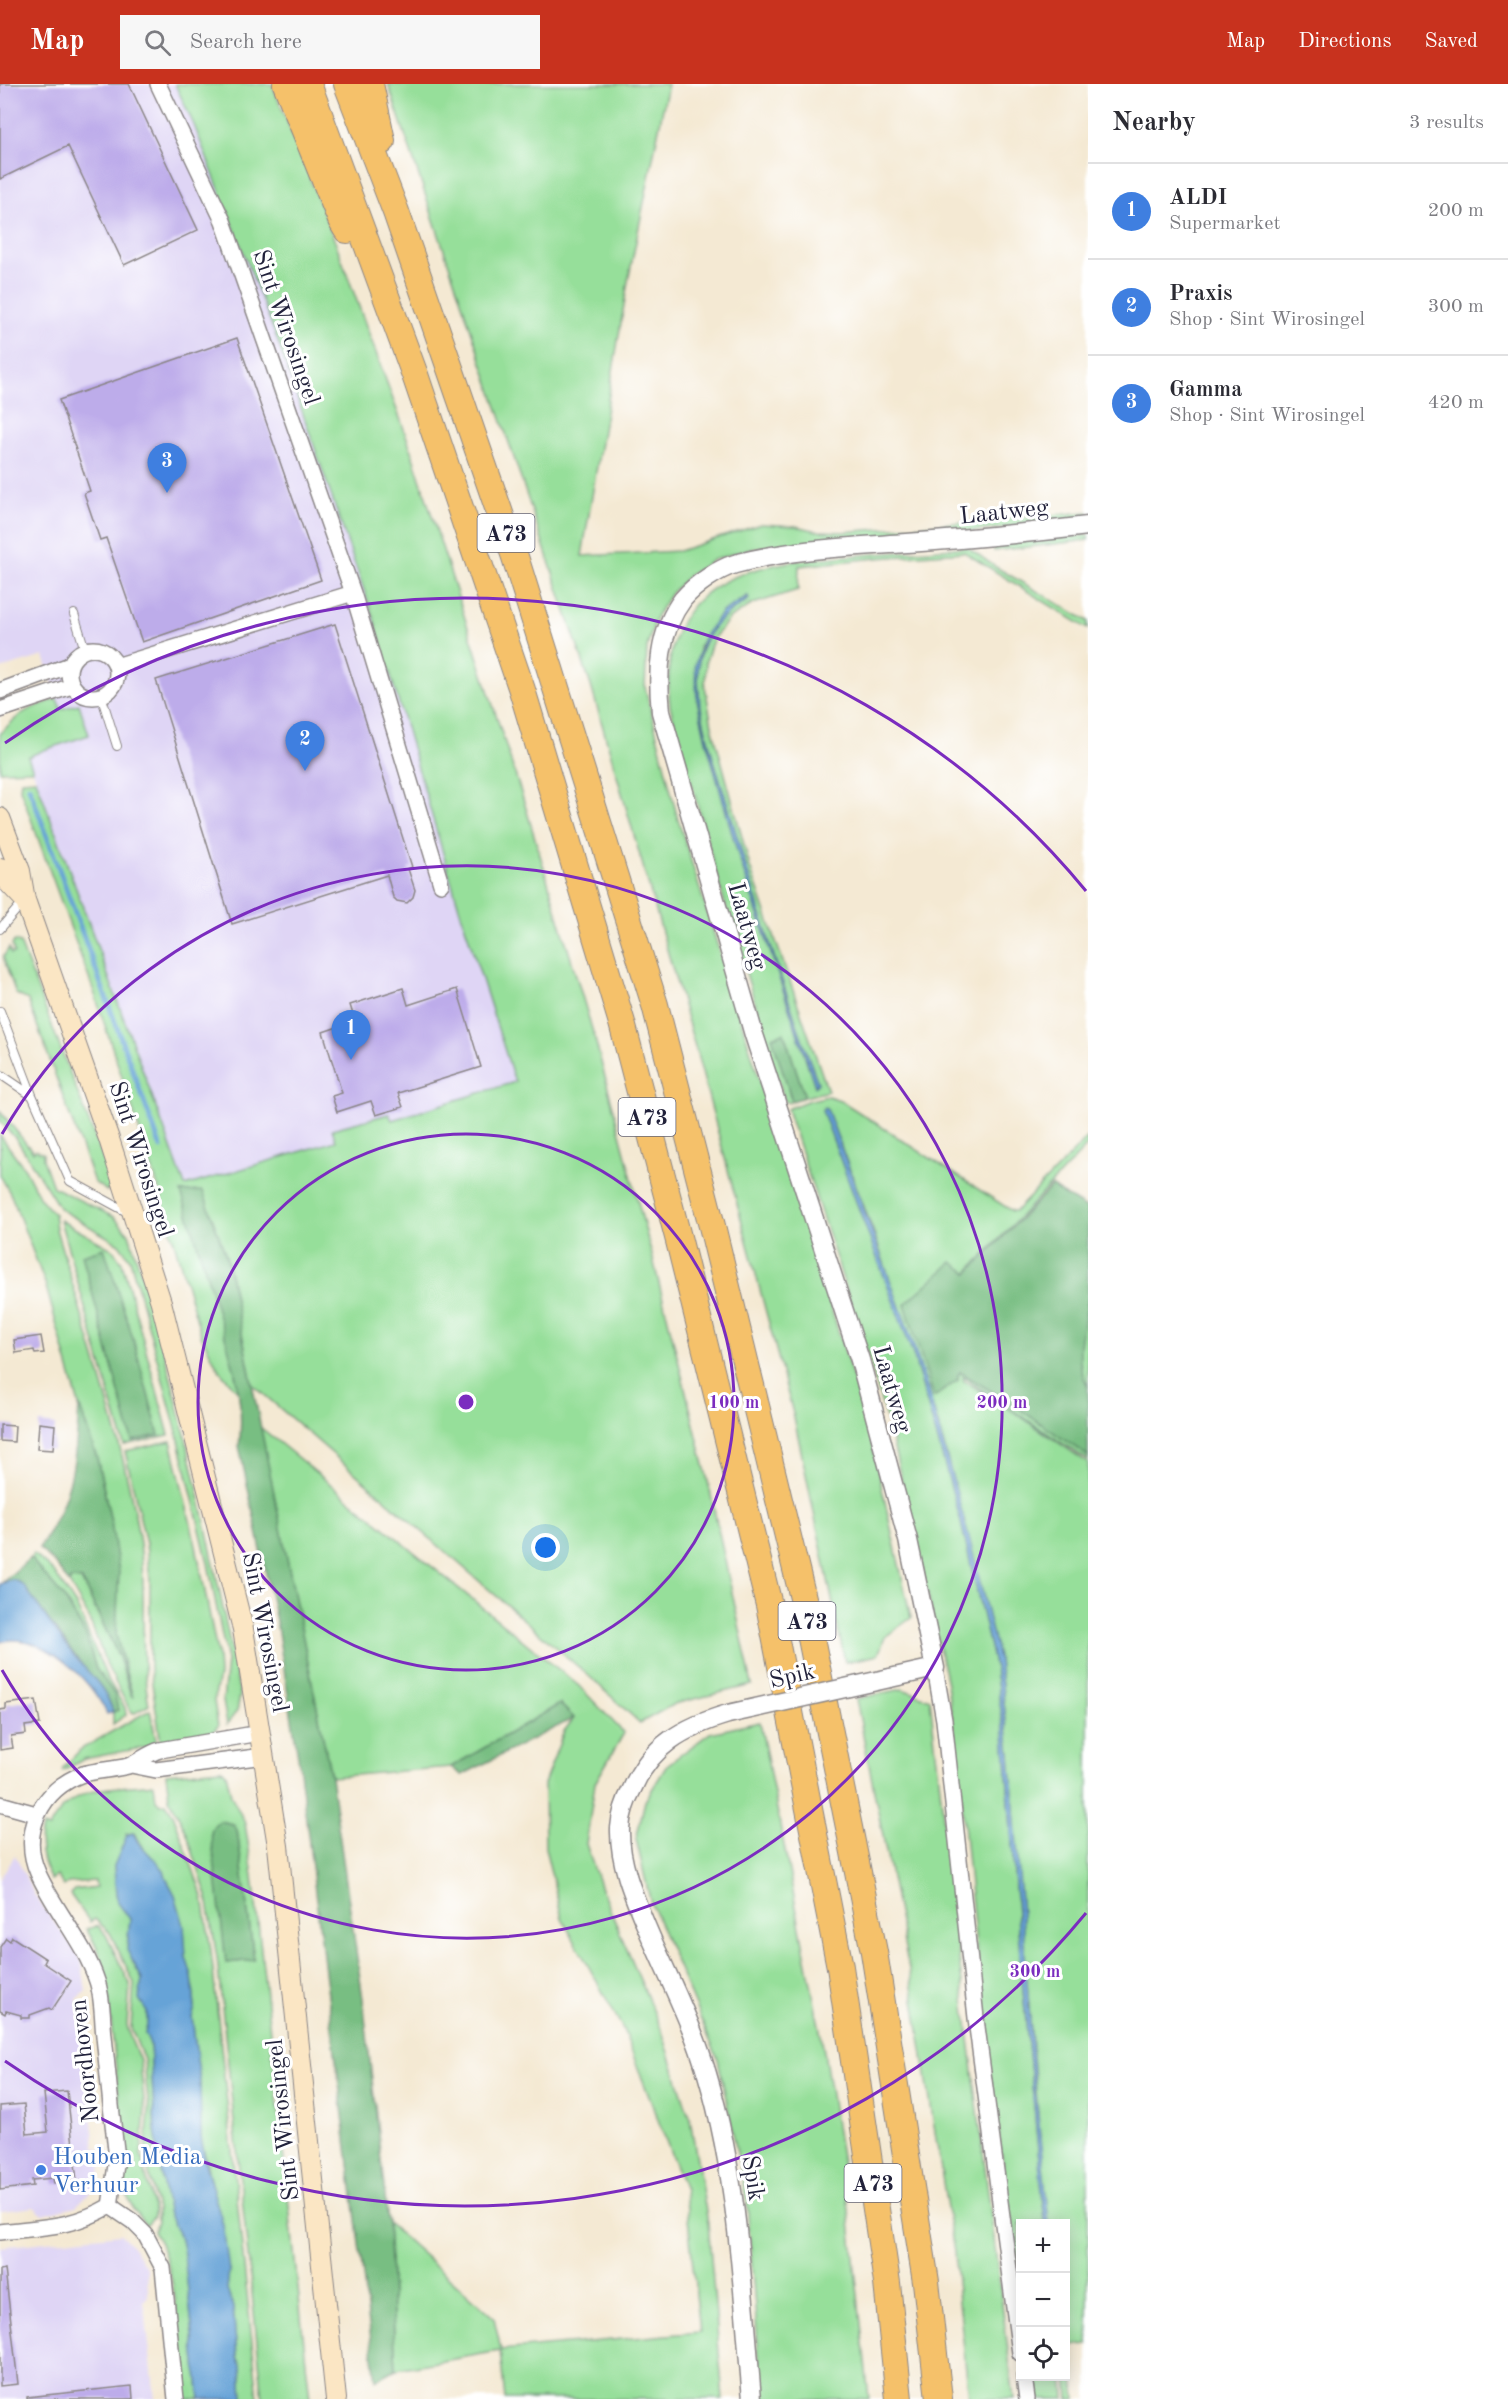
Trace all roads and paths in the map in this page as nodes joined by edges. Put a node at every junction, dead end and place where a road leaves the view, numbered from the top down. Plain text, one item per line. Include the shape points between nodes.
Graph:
1 (158, 84) edge
2 (286, 84) edge
3 (308, 84) edge
4 (347, 84) edge
5 (370, 84) edge
6 (396, 212) junction
7 (383, 285) junction
8 (1088, 526) edge
9 (353, 593) junction
10 (74, 614) dead end
11 (85, 650) junction
12 (70, 665) junction
13 (116, 666) junction
14 (72, 686) junction
15 (0, 691) edge
16 (101, 695) junction
17 (0, 710) edge
18 (117, 746) dead end
19 (0, 818) edge
20 (0, 868) edge
21 (441, 884) dead end
22 (25, 900) junction
23 (0, 928) edge
24 (0, 1011) edge
25 (0, 1074) edge
26 (32, 1095) junction
27 (135, 1216) junction
28 (935, 1668) junction
29 (261, 1733) junction
30 (264, 1756) junction
31 (131, 1765) junction
32 (0, 1804) edge
33 (36, 1814) junction
34 (110, 2206) junction
35 (0, 2232) edge
36 (1017, 2327) edge
37 (1025, 2381) edge
38 (176, 2399) edge
39 (336, 2399) edge
40 (752, 2399) edge
41 (899, 2399) edge
42 (939, 2399) edge
43 (1027, 2399) edge

1 - 9 street, Sint Wirosingel via 223,221
2 - 7 highway, A73 via 341,220
3 - 7 highway, A73
4 - 6 highway, A73
5 - 6 highway, A73
6 - 42 highway, A73 via 514,557 613,868 655,1005 716,1241 803,1598 874,1952 926,2282
7 - 41 highway, A73 via 522,690 622,1023 766,1594 840,1967 888,2283
8 - 28 street, Laatweg via 844,548 733,565 703,581 684,599 667,626 660,654 661,712 754,1035 860,1360 908,1540
9 - 13 street
9 - 21 street, Sint Wirosingel
10 - 11 lane
11 - 12 street
11 - 13 street via 100,650
12 - 14 street
12 - 15 street
13 - 16 street via 116,680
14 - 16 street via 85,696
14 - 17 street
16 - 18 lane
19 - 22 main road, Sint Wirosingel via 20,871
20 - 22 main road, Sint Wirosingel via 4,878
22 - 23 lane
22 - 27 main road, Sint Wirosingel
24 - 26 lane
25 - 26 lane
26 - 27 lane via 70,1181
27 - 29 main road, Sint Wirosingel via 212,1501 243,1629
28 - 36 street
28 - 40 street, Spik, bridge via 728,1714 676,1735 639,1772 620,1826 622,1854 635,1900 702,2057 722,2132 738,2229
29 - 30 main road, Sint Wirosingel
29 - 31 street via 160,1750
30 - 31 street via 156,1770
30 - 39 main road, Sint Wirosingel via 286,1915
31 - 33 street via 84,1774 66,1782
32 - 33 street
33 - 34 street, Noordhoven via 31,1846 38,1872 98,1983 117,2158
34 - 35 street via 71,2224
34 - 38 street via 145,2235 162,2268
37 - 43 street

